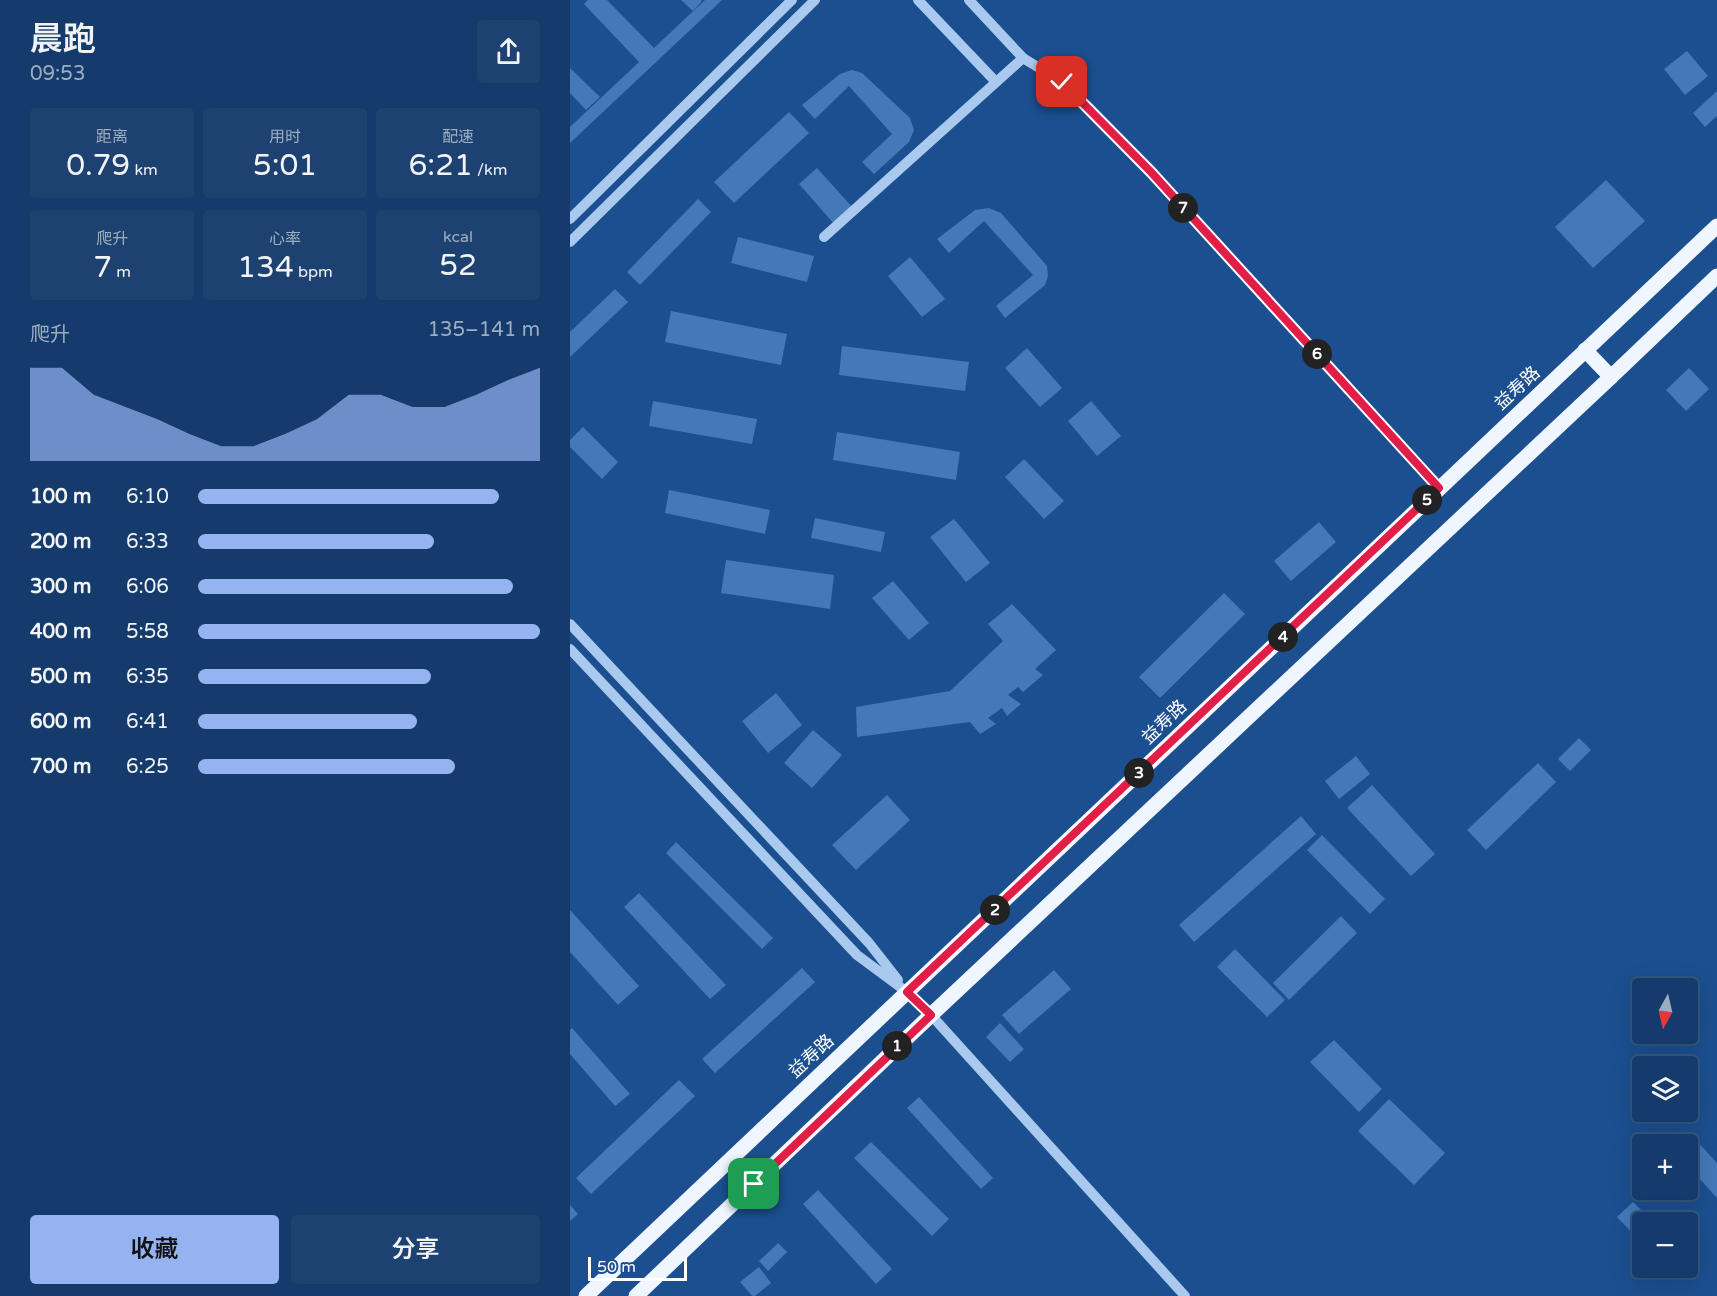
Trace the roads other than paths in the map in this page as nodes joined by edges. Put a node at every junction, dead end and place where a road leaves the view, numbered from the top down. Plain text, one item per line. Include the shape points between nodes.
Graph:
1 (792, 0) edge
2 (815, 0) edge
3 (918, 0) edge
4 (969, 0) edge
5 (1023, 58) junction
6 (996, 81) junction
7 (570, 219) edge
8 (1717, 226) edge
9 (824, 237) dead end
10 (570, 242) edge
11 (1717, 276) edge
12 (1585, 351) junction
13 (1611, 377) junction
14 (1439, 488) junction
15 (570, 624) edge
16 (570, 649) edge
17 (907, 992) junction
18 (931, 1015) junction
19 (586, 1296) edge
20 (636, 1296) edge
21 (1185, 1296) edge

1 - 7 street
2 - 10 street
3 - 6 street
4 - 5 street
5 - 6 street
5 - 14 street via 1062,82 1151,172
6 - 9 street
8 - 12 main road, 益寿路
11 - 13 main road
12 - 13 main road
12 - 14 main road, 益寿路
13 - 18 main road
14 - 17 main road, 益寿路
15 - 17 street via 869,943
16 - 17 street via 857,955
17 - 18 street
17 - 19 main road, 益寿路
18 - 20 main road
18 - 21 street

